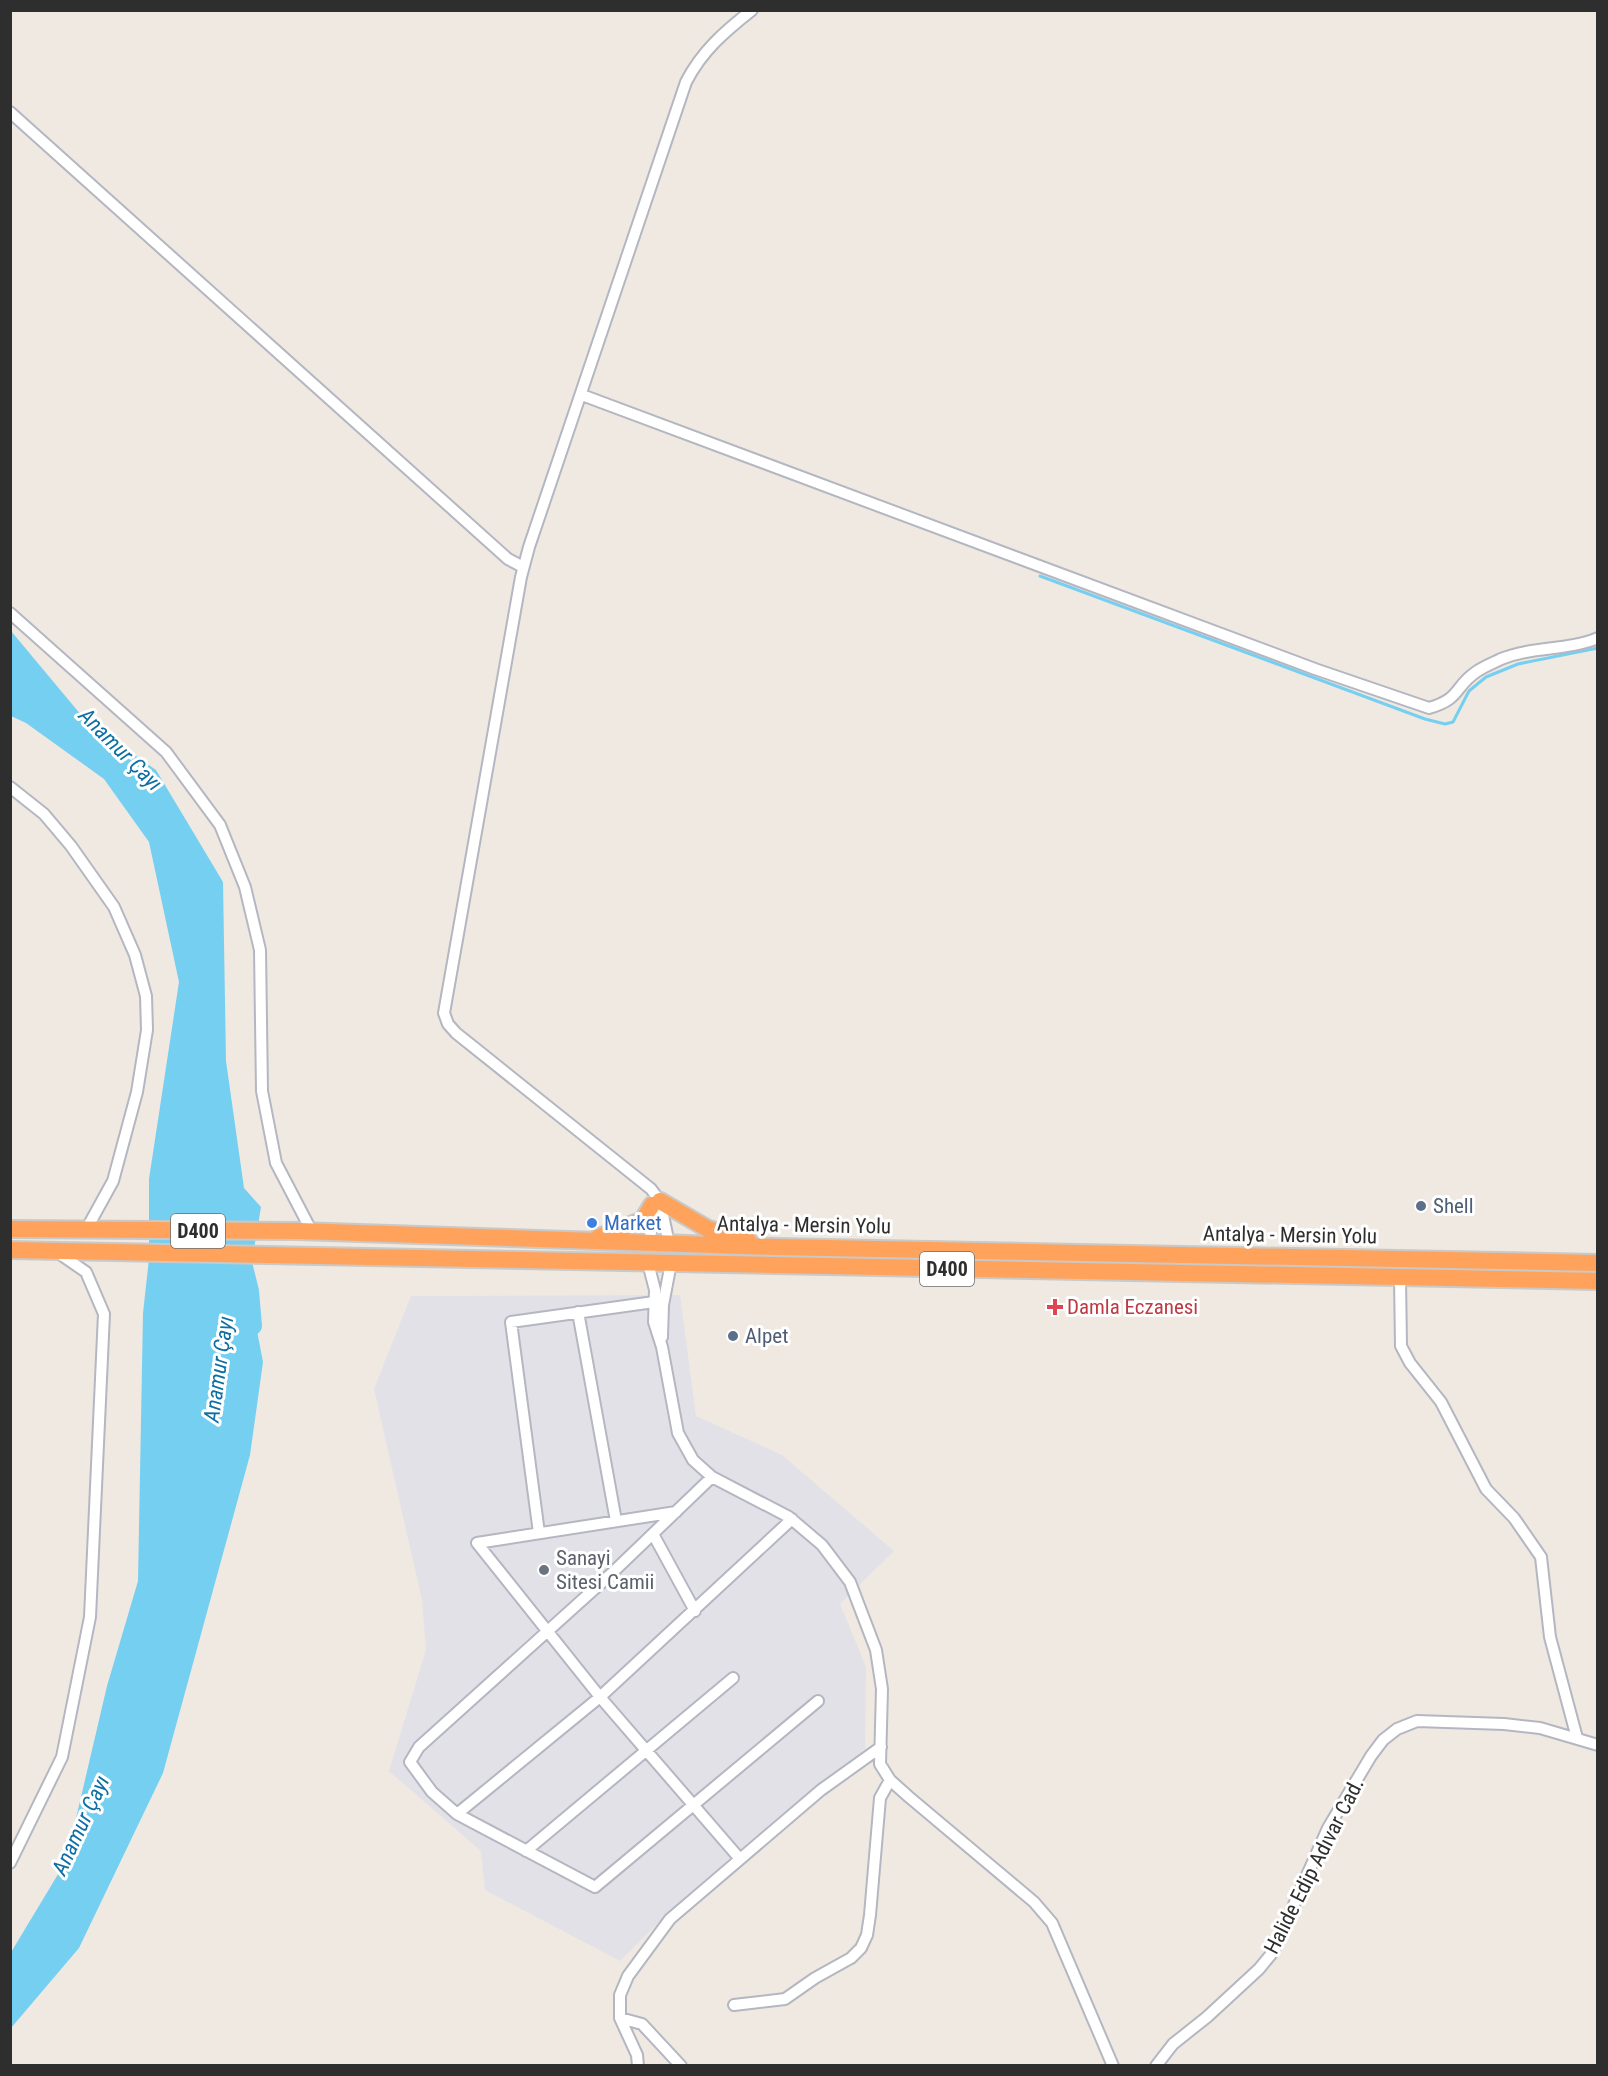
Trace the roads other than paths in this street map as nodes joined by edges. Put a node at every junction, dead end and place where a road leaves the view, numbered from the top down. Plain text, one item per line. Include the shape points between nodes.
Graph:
1 (752, 10) edge
2 (10, 112) edge
3 (582, 395) junction
4 (523, 567) junction
5 (10, 613) edge
6 (1598, 638) edge
7 (10, 788) edge
8 (654, 1198) junction
9 (10, 1229) edge
10 (91, 1230) junction
11 (306, 1231) junction
12 (589, 1241) junction
13 (648, 1243) junction
14 (669, 1244) junction
15 (775, 1247) junction
16 (10, 1250) edge
17 (54, 1250) junction
18 (648, 1263) junction
19 (671, 1263) junction
20 (1598, 1263) edge
21 (1400, 1278) junction
22 (1598, 1281) edge
23 (654, 1302) junction
24 (578, 1312) junction
25 (662, 1347) junction
26 (712, 1477) junction
27 (676, 1512) junction
28 (792, 1520) junction
29 (616, 1521) junction
30 (539, 1533) junction
31 (652, 1534) junction
32 (694, 1611) junction
33 (548, 1630) junction
34 (733, 1678) dead end
35 (600, 1696) junction
36 (818, 1701) dead end
37 (1577, 1738) junction
38 (1598, 1745) edge
39 (881, 1747) junction
40 (646, 1750) junction
41 (890, 1780) junction
42 (693, 1805) junction
43 (457, 1814) junction
44 (526, 1851) junction
45 (740, 1859) junction
46 (10, 1863) edge
47 (734, 2005) dead end
48 (620, 2018) junction
49 (638, 2066) edge
50 (681, 2066) edge
51 (1113, 2066) edge
52 (1156, 2066) edge

1 - 3 street via 710,45 686,82
2 - 4 street via 508,559
3 - 4 street
3 - 6 street via 1429,708 1447,703 1475,672 1503,658 1540,648 1579,646
4 - 8 street via 444,1013 456,1033
5 - 11 street via 166,752 220,825 245,887 260,950 262,1091 276,1163
7 - 10 street via 44,814 114,908 135,955 146,996 147,1030 137,1092 113,1181
8 - 12 highway via 643,1220
8 - 13 street
8 - 14 street
8 - 15 highway via 708,1229
9 - 10 highway, Antalya - Mersin Yolu / D400
10 - 11 highway, Antalya - Mersin Yolu / D400
11 - 12 highway, Antalya - Mersin Yolu / D400
12 - 13 highway, Antalya - Mersin Yolu / D400
13 - 14 highway, Antalya - Mersin Yolu / D400
13 - 18 highway
14 - 15 highway, Antalya - Mersin Yolu / D400
14 - 19 highway
15 - 20 highway, Antalya - Mersin Yolu / D400
16 - 17 highway, Antalya - Mersin Yolu / D400
17 - 18 highway, Antalya - Mersin Yolu / D400
17 - 46 street via 86,1272 104,1314 90,1617 62,1757
18 - 19 highway, Antalya - Mersin Yolu / D400
18 - 23 street
19 - 21 highway, Antalya - Mersin Yolu / D400
19 - 25 street via 663,1305
21 - 22 highway, Antalya - Mersin Yolu / D400
21 - 37 street via 1401,1346 1440,1402 1486,1489 1514,1518 1541,1557 1550,1637
23 - 24 street
23 - 25 street via 654,1322
24 - 29 street
24 - 30 street via 511,1322
25 - 26 street via 678,1433 693,1460
26 - 27 street
26 - 28 street
27 - 29 street
27 - 31 street
28 - 32 street
28 - 39 street via 822,1545 850,1582 867,1622 882,1689
29 - 30 street
30 - 33 street via 477,1543
31 - 32 street
31 - 33 street
32 - 35 street
33 - 35 street
33 - 43 street via 419,1747 410,1762 432,1792
34 - 40 street
35 - 40 street
35 - 43 street
36 - 42 street
37 - 38 street, Halide Edip Adıvar Cad.
37 - 52 street, Halide Edip Adıvar Cad. via 1540,1728 1445,1720 1417,1720 1390,1734 1371,1756 1328,1828 1273,1952 1207,2017 1173,2044
39 - 41 street via 880,1764
39 - 45 street via 821,1790
40 - 42 street
40 - 44 street
41 - 47 street via 880,1798 870,1915 861,1948 784,1999
41 - 51 street via 1034,1902 1052,1923
42 - 44 street via 595,1887
42 - 45 street
43 - 44 street
45 - 48 street via 670,1919 628,1976 620,1995
48 - 49 street
48 - 50 street via 642,2024

